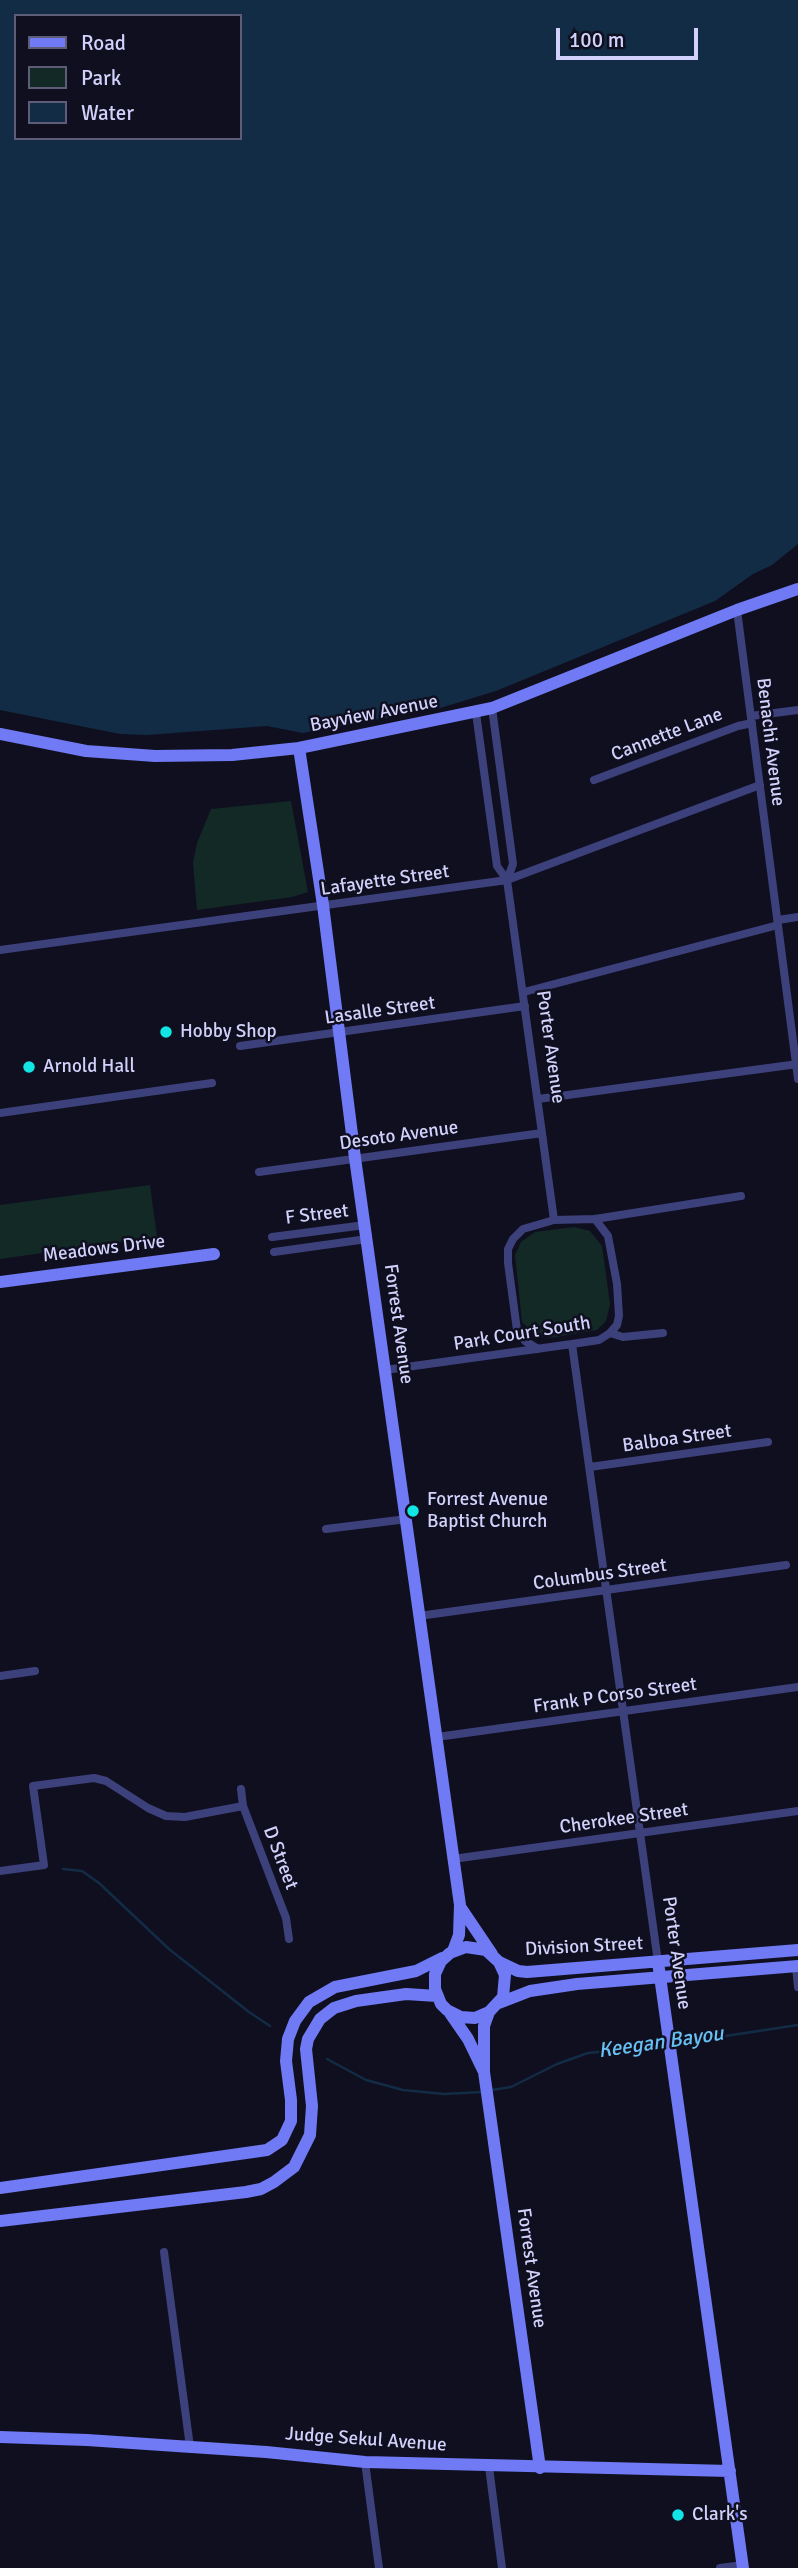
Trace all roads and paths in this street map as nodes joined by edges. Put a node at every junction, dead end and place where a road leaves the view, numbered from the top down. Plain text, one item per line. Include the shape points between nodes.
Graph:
1 (798, 589) edge
2 (737, 610) junction
3 (492, 708) junction
4 (798, 710) edge
5 (476, 713) junction
6 (751, 720) junction
7 (0, 734) edge
8 (299, 748) junction
9 (594, 780) dead end
10 (760, 785) junction
11 (507, 880) junction
12 (323, 905) junction
13 (798, 917) edge
14 (778, 922) junction
15 (0, 950) edge
16 (524, 992) junction
17 (526, 1006) junction
18 (339, 1031) junction
19 (240, 1046) dead end
20 (797, 1065) edge
21 (798, 1079) edge
22 (212, 1083) dead end
23 (538, 1099) junction
24 (0, 1113) edge
25 (542, 1132) junction
26 (355, 1158) junction
27 (259, 1172) dead end
28 (741, 1196) dead end
29 (595, 1219) junction
30 (554, 1220) junction
31 (365, 1225) junction
32 (272, 1237) dead end
33 (367, 1240) junction
34 (274, 1252) dead end
35 (214, 1254) dead end
36 (0, 1282) edge
37 (610, 1333) junction
38 (663, 1333) dead end
39 (572, 1344) junction
40 (538, 1349) junction
41 (385, 1370) junction
42 (768, 1442) dead end
43 (590, 1466) junction
44 (407, 1519) junction
45 (326, 1529) dead end
46 (786, 1565) dead end
47 (606, 1590) junction
48 (419, 1616) junction
49 (35, 1671) dead end
50 (0, 1676) edge
51 (798, 1687) edge
52 (624, 1711) junction
53 (436, 1737) junction
54 (241, 1789) dead end
55 (243, 1806) junction
56 (798, 1811) edge
57 (640, 1833) junction
58 (453, 1858) junction
59 (0, 1871) edge
60 (460, 1905) junction
61 (289, 1939) dead end
62 (798, 1950) edge
63 (450, 1953) junction
64 (495, 1958) junction
65 (658, 1962) junction
66 (797, 1967) edge
67 (660, 1977) junction
68 (798, 1987) edge
69 (437, 1996) junction
70 (494, 2008) junction
71 (447, 2010) junction
72 (485, 2078) junction
73 (0, 2188) edge
74 (0, 2221) edge
75 (164, 2252) dead end
76 (0, 2437) edge
77 (190, 2447) junction
78 (365, 2462) junction
79 (489, 2467) junction
80 (540, 2468) junction
81 (730, 2471) junction
82 (743, 2566) edge
83 (379, 2568) edge
84 (502, 2568) edge
85 (720, 2568) edge

1 - 2 street, Bayview Avenue
2 - 3 street, Bayview Avenue
2 - 6 street, Benachi Avenue
3 - 5 street, Bayview Avenue
3 - 11 street, Porter Avenue via 513,864
4 - 6 street, Cannette Lane
5 - 8 street, Bayview Avenue
5 - 11 street, Porter Avenue via 497,866
6 - 9 street, Cannette Lane
6 - 10 street, Benachi Avenue
7 - 8 street, Bayview Avenue via 86,751 155,757
8 - 12 street, Forrest Avenue
10 - 11 street, Lafayette Street
10 - 14 street, Benachi Avenue
11 - 12 street, Lafayette Street
11 - 16 street, Porter Avenue
12 - 15 street, Lafayette Street
12 - 18 street, Forrest Avenue
13 - 14 street
14 - 16 street
14 - 20 street, Benachi Avenue
16 - 17 street, Porter Avenue
17 - 18 street, Lasalle Street
17 - 23 street, Porter Avenue
18 - 19 street, Lasalle Street
18 - 26 street, Forrest Avenue
20 - 21 street, Benachi Avenue
20 - 23 street
22 - 24 street
23 - 25 street, Porter Avenue
25 - 26 street, Desoto Avenue
25 - 30 street, Porter Avenue
26 - 27 street, Desoto Avenue
26 - 31 street, Forrest Avenue
28 - 29 street
29 - 30 street
29 - 37 street via 608,1236 617,1284 619,1316
30 - 40 street via 523,1229 508,1249 517,1330 525,1342
31 - 32 street, F Street
31 - 33 street, Forrest Avenue
33 - 34 street, F Street
33 - 41 street, Forrest Avenue
35 - 36 street, Meadows Drive
37 - 38 street, Park Court South via 623,1337
37 - 39 street, Park Court South via 599,1340
39 - 40 street, Park Court South
39 - 43 street, Porter Avenue
40 - 41 street, Park Court South
41 - 44 street, Forrest Avenue
42 - 43 street, Balboa Street
43 - 47 street, Porter Avenue
44 - 45 street
44 - 48 street, Forrest Avenue
46 - 47 street, Columbus Street
47 - 48 street, Columbus Street
47 - 52 street, Porter Avenue
48 - 53 street, Forrest Avenue
49 - 50 street
51 - 52 street, Frank P Corso Street
52 - 53 street, Frank P Corso Street
52 - 57 street, Porter Avenue
53 - 58 street, Forrest Avenue
54 - 55 street, D Street
55 - 59 street via 166,1816 94,1778 33,1786 44,1866
55 - 61 street, D Street via 286,1918
56 - 57 street, Cherokee Street
57 - 58 street, Cherokee Street
57 - 65 street, Porter Avenue
58 - 60 street, Forrest Avenue
60 - 63 street, Forrest Avenue via 459,1935
60 - 64 street, Forrest Avenue
62 - 65 street, Division Street
63 - 64 street via 473,1947
63 - 69 street via 435,1974
63 - 73 street via 416,1971 348,1983 309,2002 295,2021 286,2050 291,2121 275,2146 256,2153
64 - 65 street, Division Street via 527,1972
64 - 70 street via 506,1983
65 - 67 street, Porter Avenue
66 - 67 street, Division Street
66 - 68 street
67 - 70 street, Division Street via 545,1988
67 - 81 street, Porter Avenue
69 - 71 street
69 - 74 street via 406,1994 343,2004 327,2012 308,2039 310,2135 294,2168 275,2182 246,2192
70 - 71 street via 468,2018
70 - 72 street, Forrest Avenue via 483,2034
71 - 72 street, Forrest Avenue via 468,2039
72 - 80 street, Forrest Avenue
75 - 77 street
76 - 77 street, Judge Sekul Avenue
77 - 78 street, Judge Sekul Avenue
78 - 79 street, Judge Sekul Avenue
78 - 83 street
79 - 80 street, Judge Sekul Avenue
79 - 84 street
80 - 81 street, Judge Sekul Avenue
81 - 82 street, Porter Avenue
82 - 85 street

